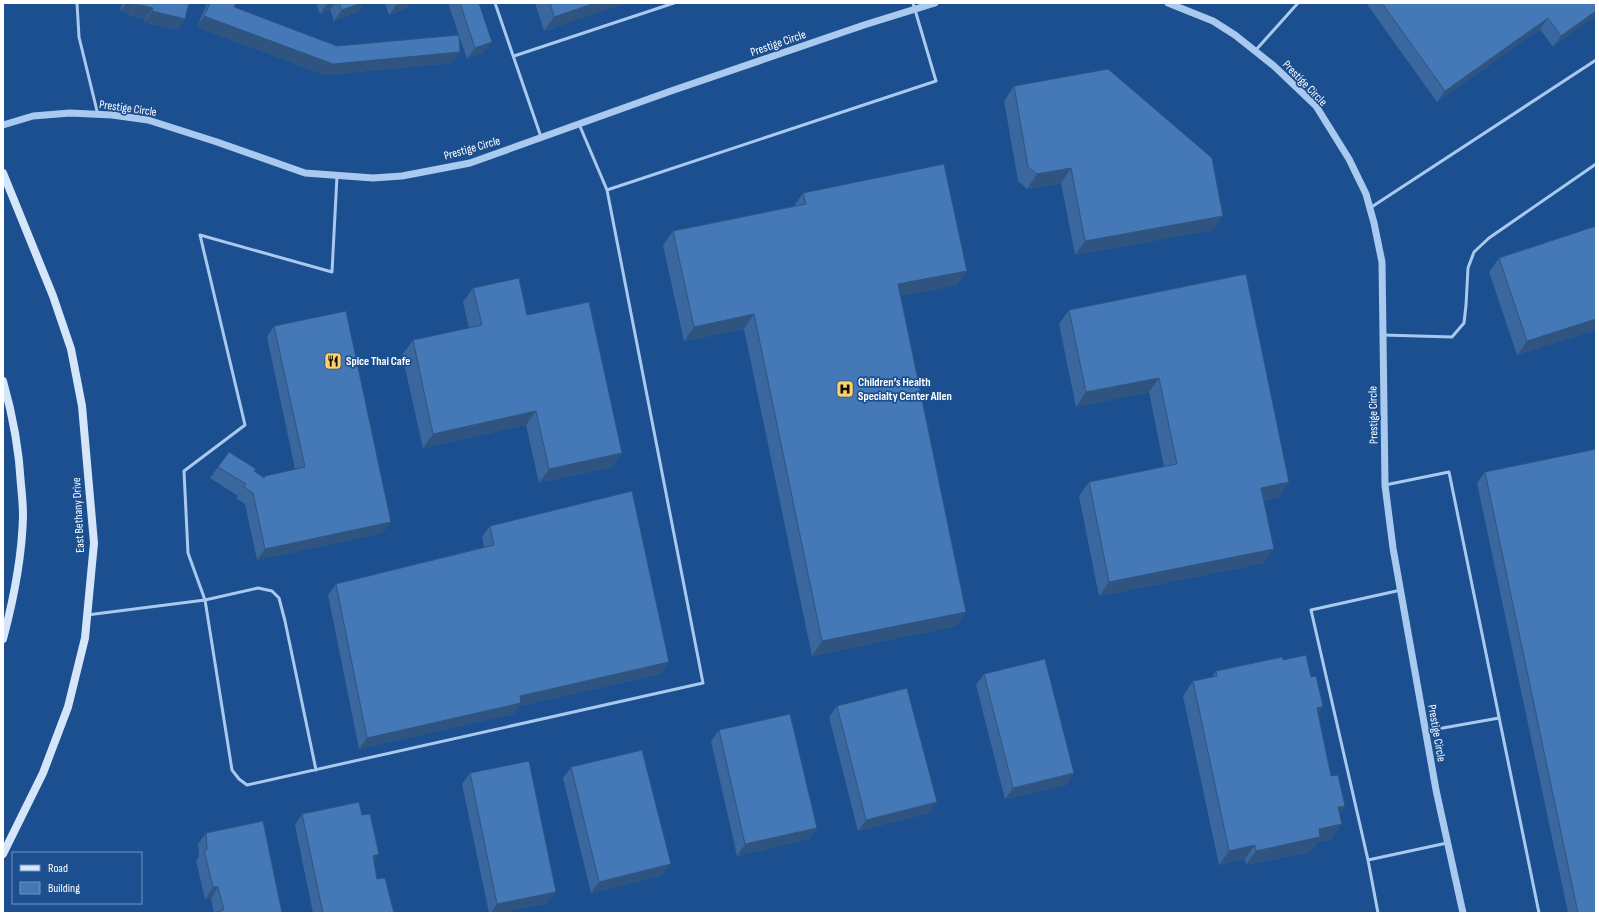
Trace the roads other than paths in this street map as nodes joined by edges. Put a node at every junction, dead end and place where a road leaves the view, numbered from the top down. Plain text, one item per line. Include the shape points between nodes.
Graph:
1 (76, 3) edge
2 (495, 3) edge
3 (674, 3) edge
4 (935, 3) edge
5 (1168, 3) edge
6 (1298, 3) edge
7 (914, 6) edge
8 (1255, 51) junction
9 (514, 56) junction
10 (1596, 60) edge
11 (98, 115) junction
12 (579, 123) junction
13 (3, 125) edge
14 (541, 137) junction
15 (1596, 164) edge
16 (3, 173) edge
17 (337, 176) junction
18 (607, 190) junction
19 (1370, 208) junction
20 (1383, 335) junction
21 (3, 380) edge
22 (1385, 485) junction
23 (1400, 590) junction
24 (205, 600) junction
25 (88, 615) junction
26 (3, 639) edge
27 (1499, 718) junction
28 (1425, 731) junction
29 (316, 770) junction
30 (1447, 843) junction
31 (3, 854) edge
32 (1368, 860) junction
33 (1378, 913) edge
34 (1463, 913) edge
35 (1539, 913) edge

1 - 11 lane via 79,37
2 - 9 lane
3 - 9 lane
4 - 7 street, Prestige Circle
5 - 8 street, Prestige Circle via 1213,21
6 - 8 lane
7 - 12 street, Prestige Circle
7 - 18 lane via 936,81
8 - 19 street, Prestige Circle via 1316,106 1349,159
9 - 14 lane
10 - 19 lane
11 - 13 street, Prestige Circle via 70,113 33,116
11 - 17 street, Prestige Circle via 148,120 305,173
12 - 14 street, Prestige Circle
12 - 18 lane
14 - 17 street, Prestige Circle via 470,163 402,176
15 - 20 lane via 1489,238 1474,252 1468,268 1464,323 1452,337
16 - 25 main road, East Bethany Drive via 53,296 71,349 82,406 94,543
17 - 24 lane via 332,272 200,235 245,425 184,471 188,553
18 - 29 lane via 703,683
19 - 20 street, Prestige Circle via 1382,262
20 - 22 street, Prestige Circle
21 - 26 main road via 13,414 23,515 19,565
22 - 23 street, Prestige Circle
22 - 27 lane via 1449,472
23 - 28 street, Prestige Circle
23 - 32 lane via 1311,610
24 - 25 lane
24 - 29 lane via 258,588 272,590 279,598
24 - 29 lane via 232,770 239,780 247,785
25 - 31 main road, East Bethany Drive via 68,707 43,773
27 - 28 lane
27 - 35 lane
28 - 30 street, Prestige Circle
30 - 32 lane
30 - 34 street, Prestige Circle
32 - 33 lane

